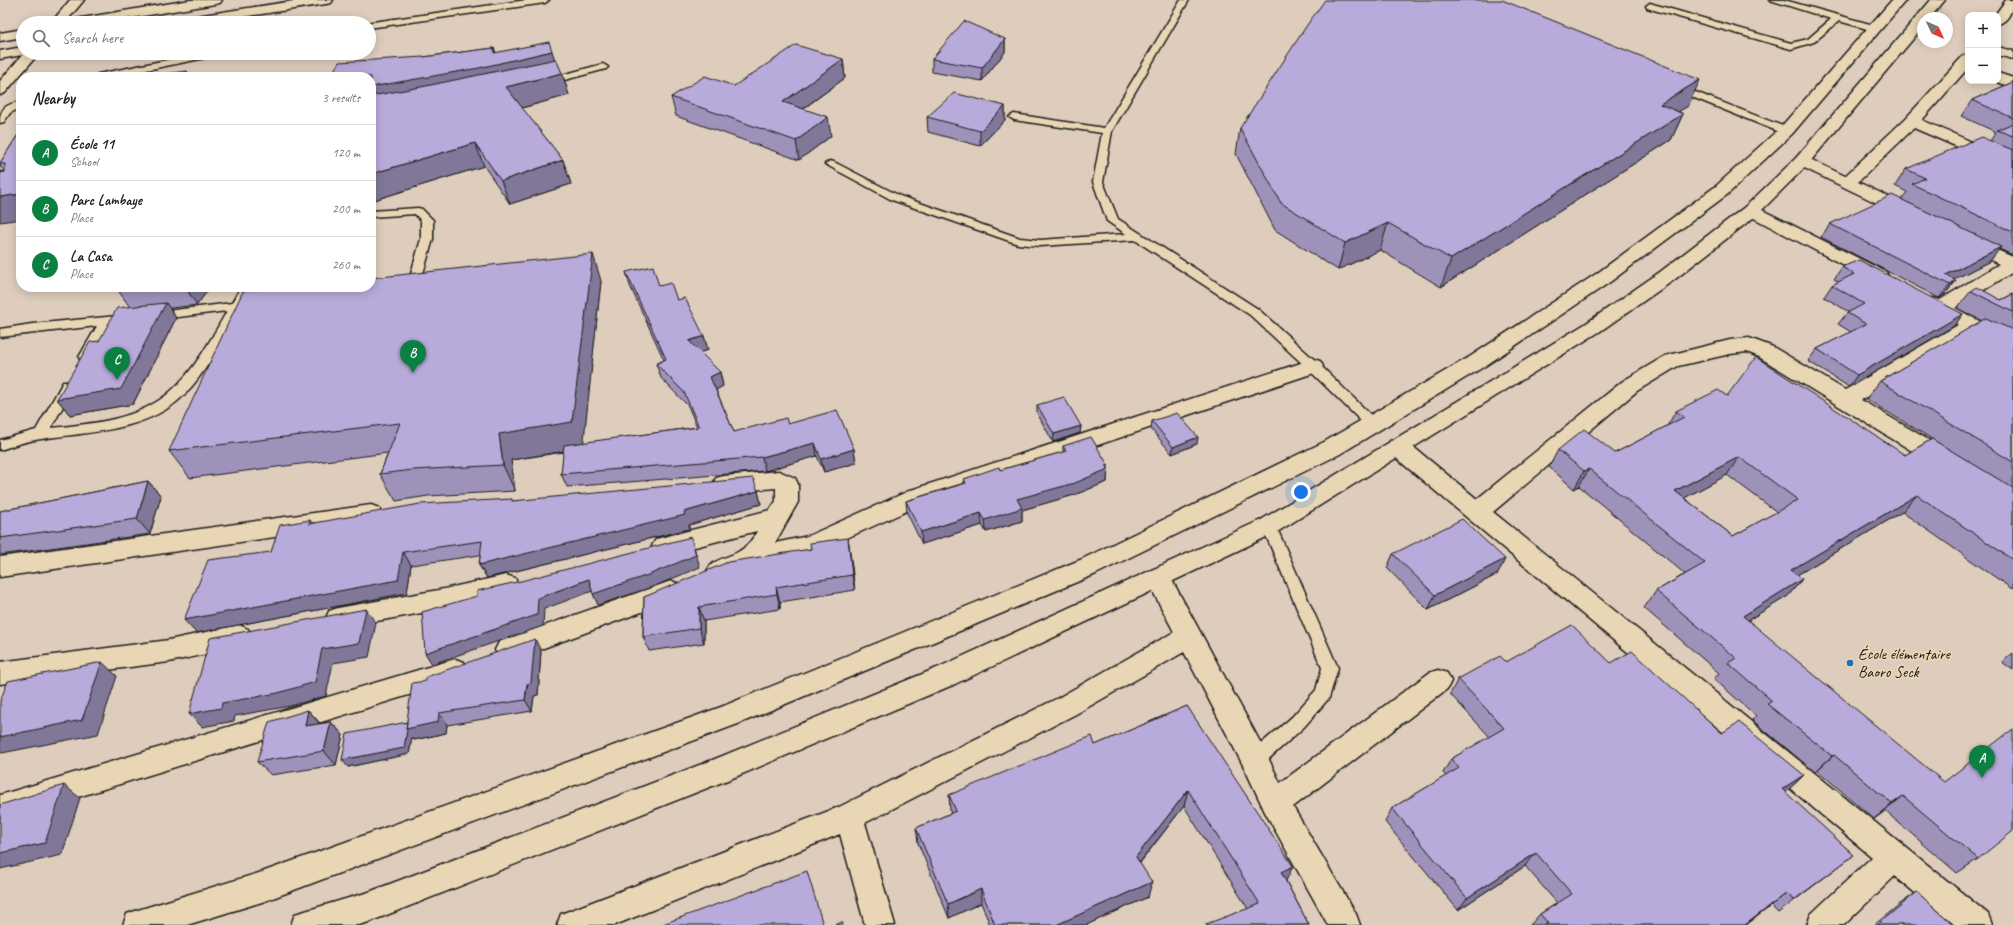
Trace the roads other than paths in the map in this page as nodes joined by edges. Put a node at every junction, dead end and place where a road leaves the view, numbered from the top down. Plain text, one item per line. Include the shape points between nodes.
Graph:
1 (77, 0) edge
2 (216, 0) edge
3 (326, 0) edge
4 (545, 0) edge
5 (1185, 0) edge
6 (1774, 0) edge
7 (1899, 0) edge
8 (1938, 0) edge
9 (2013, 0) edge
10 (1650, 6) dead end
11 (64, 16) edge
12 (119, 16) edge
13 (222, 16) edge
14 (2001, 16) edge
15 (1837, 18) junction
16 (376, 24) edge
17 (1874, 28) junction
18 (16, 34) edge
19 (0, 37) edge
20 (16, 52) edge
21 (2001, 52) edge
22 (0, 55) edge
23 (2013, 55) edge
24 (26, 60) edge
25 (181, 60) edge
26 (1965, 65) edge
27 (603, 66) dead end
28 (122, 72) edge
29 (2001, 78) edge
30 (1662, 82) edge
31 (538, 84) edge
32 (2013, 84) edge
33 (0, 90) edge
34 (16, 106) edge
35 (1014, 117) dead end
36 (0, 120) edge
37 (1912, 121) junction
38 (1107, 131) junction
39 (1786, 131) junction
40 (1802, 162) junction
41 (830, 164) dead end
42 (16, 166) edge
43 (2013, 166) edge
44 (0, 168) edge
45 (1847, 183) junction
46 (1752, 210) junction
47 (376, 214) edge
48 (1923, 220) edge
49 (1950, 234) edge
50 (1134, 237) junction
51 (2013, 264) edge
52 (430, 283) edge
53 (414, 284) junction
54 (399, 286) edge
55 (1898, 286) edge
56 (244, 292) edge
57 (1918, 297) edge
58 (267, 303) edge
59 (236, 306) junction
60 (1940, 308) junction
61 (106, 322) junction
62 (1972, 325) junction
63 (0, 333) edge
64 (2013, 347) edge
65 (1313, 366) junction
66 (1845, 400) junction
67 (1372, 424) junction
68 (0, 434) edge
69 (40, 435) junction
70 (13, 439) junction
71 (0, 445) edge
72 (1398, 447) junction
73 (1959, 470) edge
74 (700, 486) edge
75 (390, 512) edge
76 (1477, 512) junction
77 (778, 517) junction
78 (1269, 526) junction
79 (641, 552) edge
80 (748, 558) junction
81 (0, 567) edge
82 (1158, 578) junction
83 (527, 581) edge
84 (314, 622) edge
85 (260, 632) edge
86 (1188, 637) junction
87 (0, 673) edge
88 (1438, 681) dead end
89 (1255, 760) junction
90 (1275, 803) junction
91 (0, 808) edge
92 (849, 817) junction
93 (1894, 856) junction
94 (366, 916) edge
95 (138, 925) edge
96 (306, 925) edge
97 (572, 925) edge
98 (880, 925) edge
99 (1346, 925) edge
100 (1822, 925) edge
101 (1977, 925) edge

1 - 11 main road
2 - 12 main road
3 - 13 main road
4 - 16 lane
5 - 38 lane
6 - 15 lane
7 - 17 main road
8 - 40 main road
9 - 14 main road
10 - 15 lane via 1791,46 1803,46 1814,40
15 - 17 lane
17 - 39 main road
18 - 19 main road
20 - 22 main road
21 - 23 main road
24 - 33 main road
25 - 28 lane
26 - 37 main road
27 - 31 lane
29 - 32 main road
30 - 39 lane
34 - 36 lane via 6,111
35 - 38 lane
37 - 43 main road
37 - 45 main road
38 - 50 lane via 1098,182 1113,222
39 - 67 main road via 1722,190 1604,278 1478,361
40 - 45 main road
40 - 46 main road
41 - 50 lane via 896,198 1018,241 1040,243
42 - 44 lane
45 - 48 main road
46 - 55 main road
46 - 72 main road via 1667,276 1592,328
47 - 53 lane via 418,211 427,220 427,239
49 - 51 main road
50 - 65 lane via 1254,312
51 - 60 main road
52 - 53 lane
53 - 54 lane
56 - 59 lane
57 - 60 main road
58 - 59 lane
59 - 61 lane
59 - 69 lane via 202,362 176,395 148,412 125,420 97,428
60 - 62 main road
61 - 63 lane
61 - 69 lane
62 - 64 main road
62 - 66 main road
65 - 67 lane
65 - 80 main road via 918,496 812,544
66 - 73 main road
66 - 76 main road via 1766,352 1749,345 1730,346 1672,361 1630,386
67 - 95 main road via 1332,448 1088,566 730,716 262,887
68 - 70 lane
69 - 70 lane
70 - 71 lane
72 - 76 main road
72 - 78 main road
74 - 77 main road via 780,479 787,484 786,502
75 - 81 main road
76 - 93 main road
77 - 79 main road
77 - 80 main road via 760,547
78 - 82 main road
78 - 89 lane via 1330,668 1323,693 1298,722
80 - 91 main road via 665,594 482,660
82 - 86 main road
82 - 94 main road via 924,686
83 - 84 main road
85 - 87 main road via 169,651
86 - 89 main road
86 - 92 main road via 1067,706
88 - 90 main road
89 - 90 main road
90 - 99 main road
92 - 97 main road
92 - 98 main road
93 - 100 main road
93 - 101 main road
94 - 96 main road

